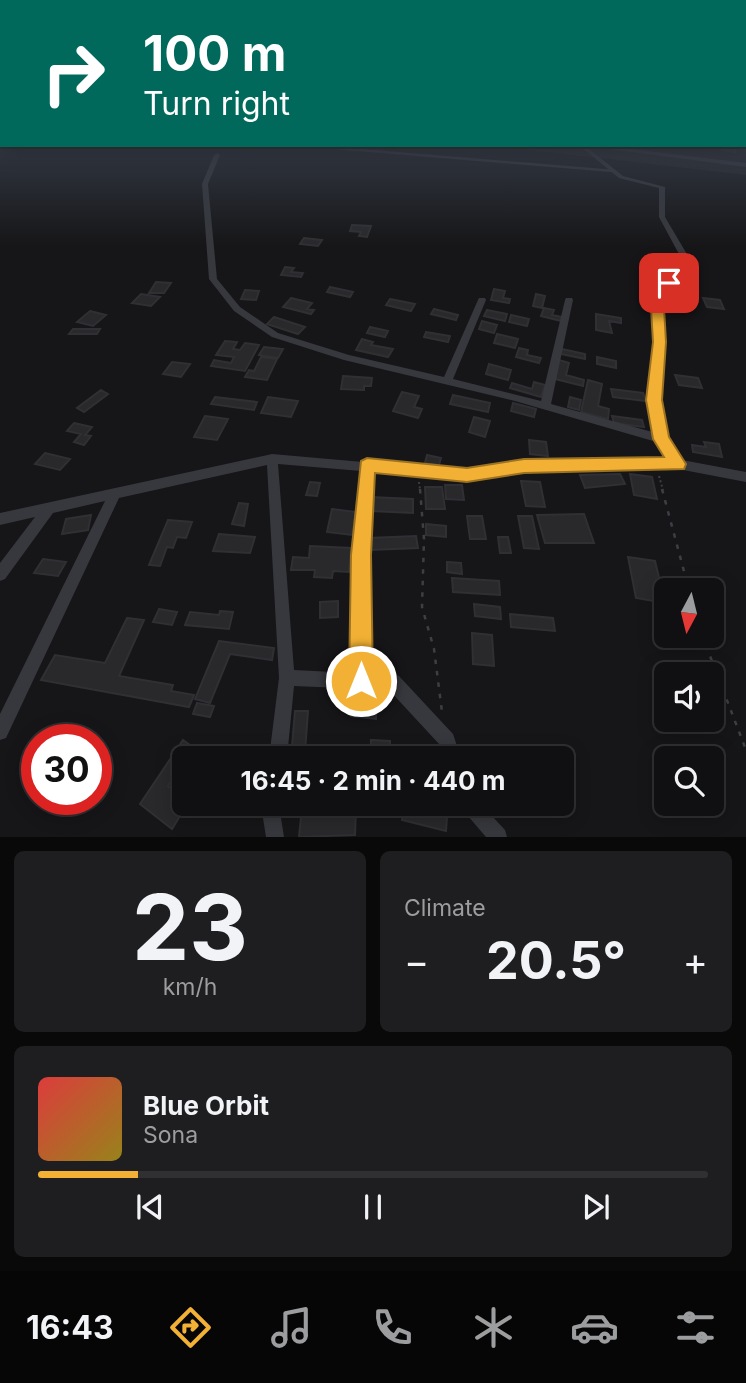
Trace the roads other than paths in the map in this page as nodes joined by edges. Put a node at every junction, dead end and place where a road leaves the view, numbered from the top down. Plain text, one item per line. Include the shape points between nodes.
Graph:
1 (212, 168) edge
2 (578, 168) edge
3 (610, 168) edge
4 (614, 171) junction
5 (482, 300) dead end
6 (569, 300) dead end
7 (447, 382) junction
8 (545, 406) junction
9 (661, 439) junction
10 (272, 459) junction
11 (678, 464) junction
12 (367, 466) junction
13 (746, 477) edge
14 (116, 493) junction
15 (49, 508) junction
16 (0, 519) edge
17 (0, 574) edge
18 (287, 678) junction
19 (361, 681) junction
20 (0, 732) edge
21 (279, 746) edge
22 (449, 746) edge
23 (274, 816) edge
24 (479, 816) edge
25 (275, 837) edge
26 (498, 837) edge

1 - 7 street via 205,184 212,279 237,309 275,335
2 - 4 lane
3 - 4 street
4 - 9 street via 626,179 662,187 663,217 684,256 682,268 660,295 657,308 660,342 654,400
5 - 7 street
6 - 8 street
7 - 8 street
8 - 9 street
9 - 11 street
10 - 12 street
10 - 14 street
10 - 18 street
11 - 12 street via 524,466 467,475
11 - 13 street
12 - 19 street via 361,555
14 - 15 street
14 - 20 street
15 - 16 street
15 - 17 street
18 - 19 street
18 - 21 street
19 - 22 street via 393,682
23 - 25 street
24 - 26 street

